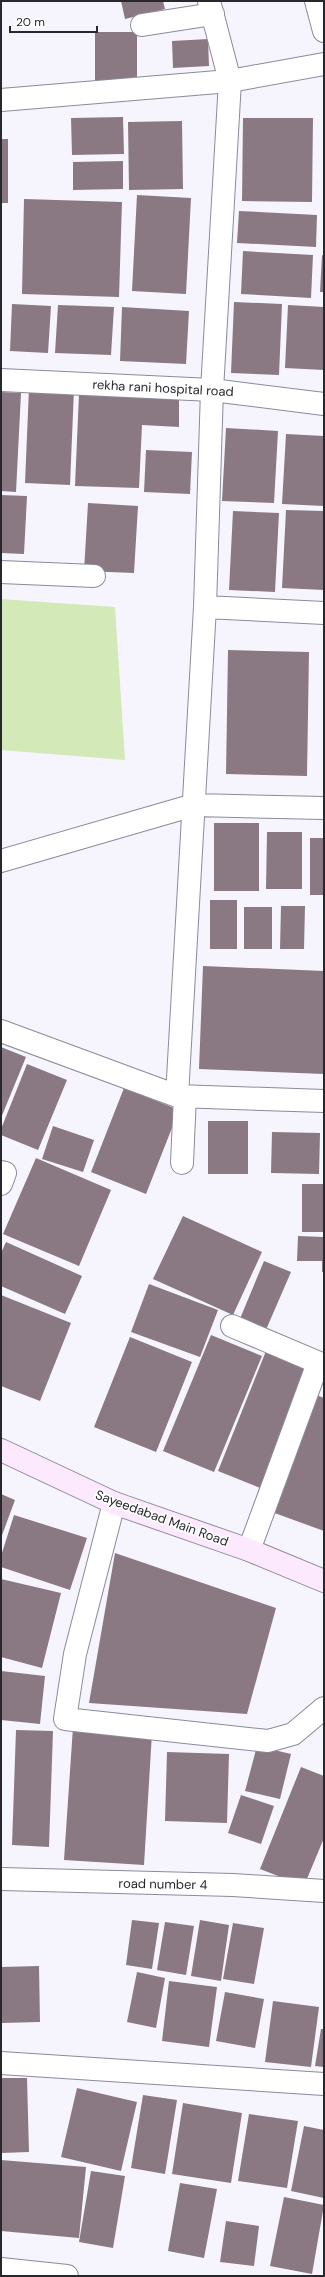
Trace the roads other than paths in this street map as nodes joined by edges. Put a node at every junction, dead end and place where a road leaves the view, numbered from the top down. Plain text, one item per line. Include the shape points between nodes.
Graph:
1 (316, 1) edge
2 (211, 8) edge
3 (142, 25) dead end
4 (324, 31) edge
5 (324, 64) edge
6 (230, 81) junction
7 (1, 100) edge
8 (1, 380) edge
9 (212, 390) junction
10 (324, 404) edge
11 (1, 572) edge
12 (94, 576) dead end
13 (205, 607) junction
14 (324, 613) edge
15 (194, 804) junction
16 (324, 808) edge
17 (1, 861) edge
18 (1, 1031) edge
19 (181, 1096) junction
20 (324, 1101) edge
21 (182, 1163) dead end
22 (1, 1172) edge
23 (1, 1184) edge
24 (232, 1326) dead end
25 (321, 1364) edge
26 (1, 1450) edge
27 (114, 1502) junction
28 (249, 1550) junction
29 (324, 1582) edge
30 (324, 1708) edge
31 (1, 1879) edge
32 (324, 1890) edge
33 (1, 2063) edge
34 (324, 2084) edge
35 (1, 2269) edge
36 (67, 2276) edge

1 - 4 street
2 - 3 street
2 - 6 street
5 - 6 street
6 - 7 street
6 - 9 street
8 - 9 street, rekha rani hospital road
9 - 10 street, rekha rani hospital road
9 - 13 street
11 - 12 street
13 - 14 street
13 - 15 street
15 - 16 street
15 - 17 street
15 - 19 street
18 - 19 street
19 - 20 street
19 - 21 street
22 - 23 street via 5,1174
24 - 25 street
25 - 28 street
26 - 27 main road, Sayeedabad Main Road
27 - 28 main road, Sayeedabad Main Road
27 - 30 street via 75,1654 65,1719 268,1741 293,1734
28 - 29 main road, Sayeedabad Main Road
31 - 32 street, road number 4
33 - 34 street
35 - 36 street

